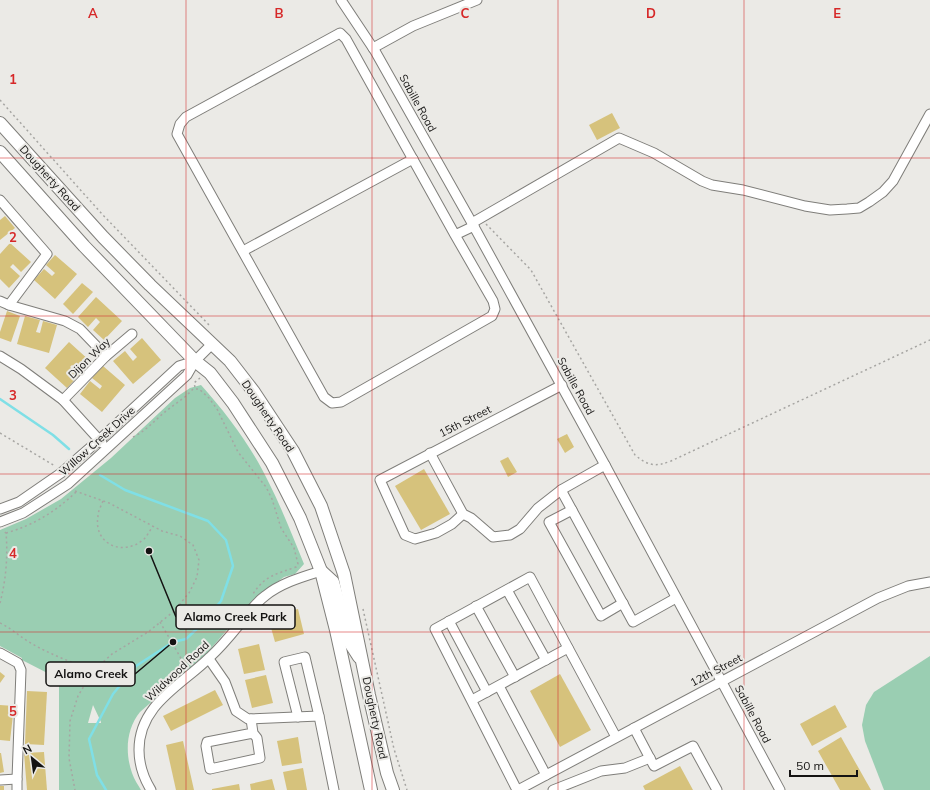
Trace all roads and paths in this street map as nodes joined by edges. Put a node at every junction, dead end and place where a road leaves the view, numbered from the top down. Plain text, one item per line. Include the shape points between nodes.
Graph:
1 (341, 0) edge
2 (477, 0) edge
3 (373, 48) junction
4 (0, 100) edge
5 (930, 114) edge
6 (0, 123) edge
7 (0, 152) edge
8 (413, 159) junction
9 (0, 200) edge
10 (476, 222) junction
11 (455, 235) junction
12 (242, 251) junction
13 (4, 303) edge
14 (212, 329) dead end
15 (132, 334) dead end
16 (930, 340) edge
17 (212, 344) junction
18 (0, 356) edge
19 (106, 356) junction
20 (195, 361) junction
21 (194, 382) dead end
22 (562, 385) junction
23 (196, 388) junction
24 (63, 400) junction
25 (0, 433) edge
26 (99, 440) junction
27 (129, 440) dead end
28 (107, 449) junction
29 (430, 453) junction
30 (605, 466) junction
31 (56, 467) dead end
32 (561, 490) junction
33 (103, 501) junction
34 (0, 509) edge
35 (572, 510) junction
36 (463, 514) junction
37 (0, 522) edge
38 (153, 526) junction
39 (0, 529) edge
40 (6, 533) junction
41 (297, 565) junction
42 (301, 569) dead end
43 (321, 571) junction
44 (930, 582) edge
45 (507, 590) junction
46 (250, 598) dead end
47 (676, 598) junction
48 (0, 603) edge
49 (623, 603) junction
50 (476, 606) junction
51 (449, 621) junction
52 (160, 622) junction
53 (0, 623) edge
54 (568, 648) junction
55 (0, 653) edge
56 (209, 654) junction
57 (546, 660) junction
58 (183, 662) junction
59 (363, 665) junction
60 (93, 671) junction
61 (190, 674) junction
62 (515, 677) junction
63 (722, 681) junction
64 (499, 686) junction
65 (487, 692) junction
66 (472, 700) junction
67 (319, 716) junction
68 (298, 718) junction
69 (251, 719) junction
70 (634, 728) junction
71 (253, 734) junction
72 (616, 737) junction
73 (650, 758) junction
74 (546, 775) junction
75 (16, 779) junction
76 (0, 780) edge
77 (18, 790) edge
78 (75, 790) edge
79 (151, 790) edge
80 (334, 790) edge
81 (371, 790) edge
82 (393, 790) edge
83 (517, 790) edge
84 (553, 790) edge
85 (717, 790) edge
86 (780, 790) edge

1 - 3 street, Sabille Road
2 - 3 street via 413,26
3 - 10 street, Sabille Road
4 - 14 path via 102,214
5 - 10 street via 893,181 859,208 830,210 811,207 712,184 654,153 619,138
6 - 17 main road, Dougherty Road via 103,237
7 - 20 main road, Dougherty Road via 84,246
8 - 11 street
8 - 12 street
8 - 12 street via 346,39 340,33 334,35 186,117 180,124 177,134
9 - 13 street via 47,254
10 - 11 street
10 - 16 path via 531,270 635,455 650,464 661,465 671,461
10 - 22 street, Sabille Road
11 - 12 street via 493,301 495,309 492,316 341,402 332,402 324,397
13 - 19 street via 65,321 80,329
15 - 19 street, Dijon Way
17 - 20 street, Willow Creek Drive
17 - 59 main road, Dougherty Road via 230,361 254,392 293,451 321,506 344,574
18 - 24 street via 21,368
19 - 24 street, Dijon Way
20 - 26 street, Willow Creek Drive via 179,366
20 - 28 street, Willow Creek Drive via 188,375
20 - 43 main road, Dougherty Road via 210,373 233,403 272,463 300,518
21 - 23 path
22 - 29 street, 15th Street
22 - 30 street, Sabille Road
23 - 27 path via 140,434
23 - 41 path via 209,398 226,425 238,452 266,487 281,528 294,548
24 - 26 street
25 - 31 path
26 - 28 street
26 - 34 street, Willow Creek Drive via 41,487 19,502
28 - 37 street, Willow Creek Drive via 68,484 23,512
29 - 36 street
29 - 36 street, 15th Street via 380,480 406,535 415,539 436,533
30 - 32 street
30 - 47 street, Sabille Road
32 - 35 street
32 - 36 street via 538,508 520,529 510,535 493,537
33 - 38 path
33 - 38 path via 97,520 102,539 107,543 120,547 136,543 143,540
33 - 40 path via 76,492 60,507 40,520
35 - 49 street
35 - 49 street via 549,522 601,616
38 - 52 path via 180,536 193,545 199,560 197,577 189,593 173,612
39 - 40 path
40 - 48 path via 6,568
41 - 42 path
41 - 46 path via 265,580
43 - 56 street, Wildwood Road via 287,583 266,595 253,606 223,644
43 - 59 main road via 333,582 350,643
43 - 81 main road, Dougherty Road
44 - 63 street, 12th Street via 908,586 878,598
45 - 50 street
45 - 54 street via 530,577
45 - 57 street
47 - 49 street via 633,622
47 - 63 street, Sabille Road
50 - 51 street
50 - 62 street
51 - 65 street
51 - 66 street via 434,629
52 - 58 path
52 - 60 path via 112,654
53 - 60 path via 30,642
54 - 57 street
54 - 72 street
55 - 75 street via 18,663 20,670
56 - 58 path via 207,648 202,648
56 - 61 street, Wildwood Road
56 - 69 street via 225,682 236,711 248,720
57 - 62 street
58 - 61 path
59 - 82 main road, Dougherty Road
60 - 78 path via 78,696 70,721 69,758
61 - 79 street, Wildwood Road via 149,713 141,730 139,751 142,773
62 - 64 street
63 - 70 street, 12th Street
63 - 86 street, Sabille Road
64 - 65 street
64 - 74 street
65 - 66 street
66 - 83 street
67 - 68 street
67 - 68 street via 305,656 284,662
67 - 80 street
68 - 69 street
69 - 71 street
70 - 72 street, 12th Street
70 - 73 street
71 - 71 street via 207,742 210,769 260,758 257,738
72 - 74 street, 12th Street
73 - 84 street via 625,768 601,771
73 - 85 street via 654,766 693,746
74 - 83 street, 12th Street
75 - 76 street
75 - 77 street

